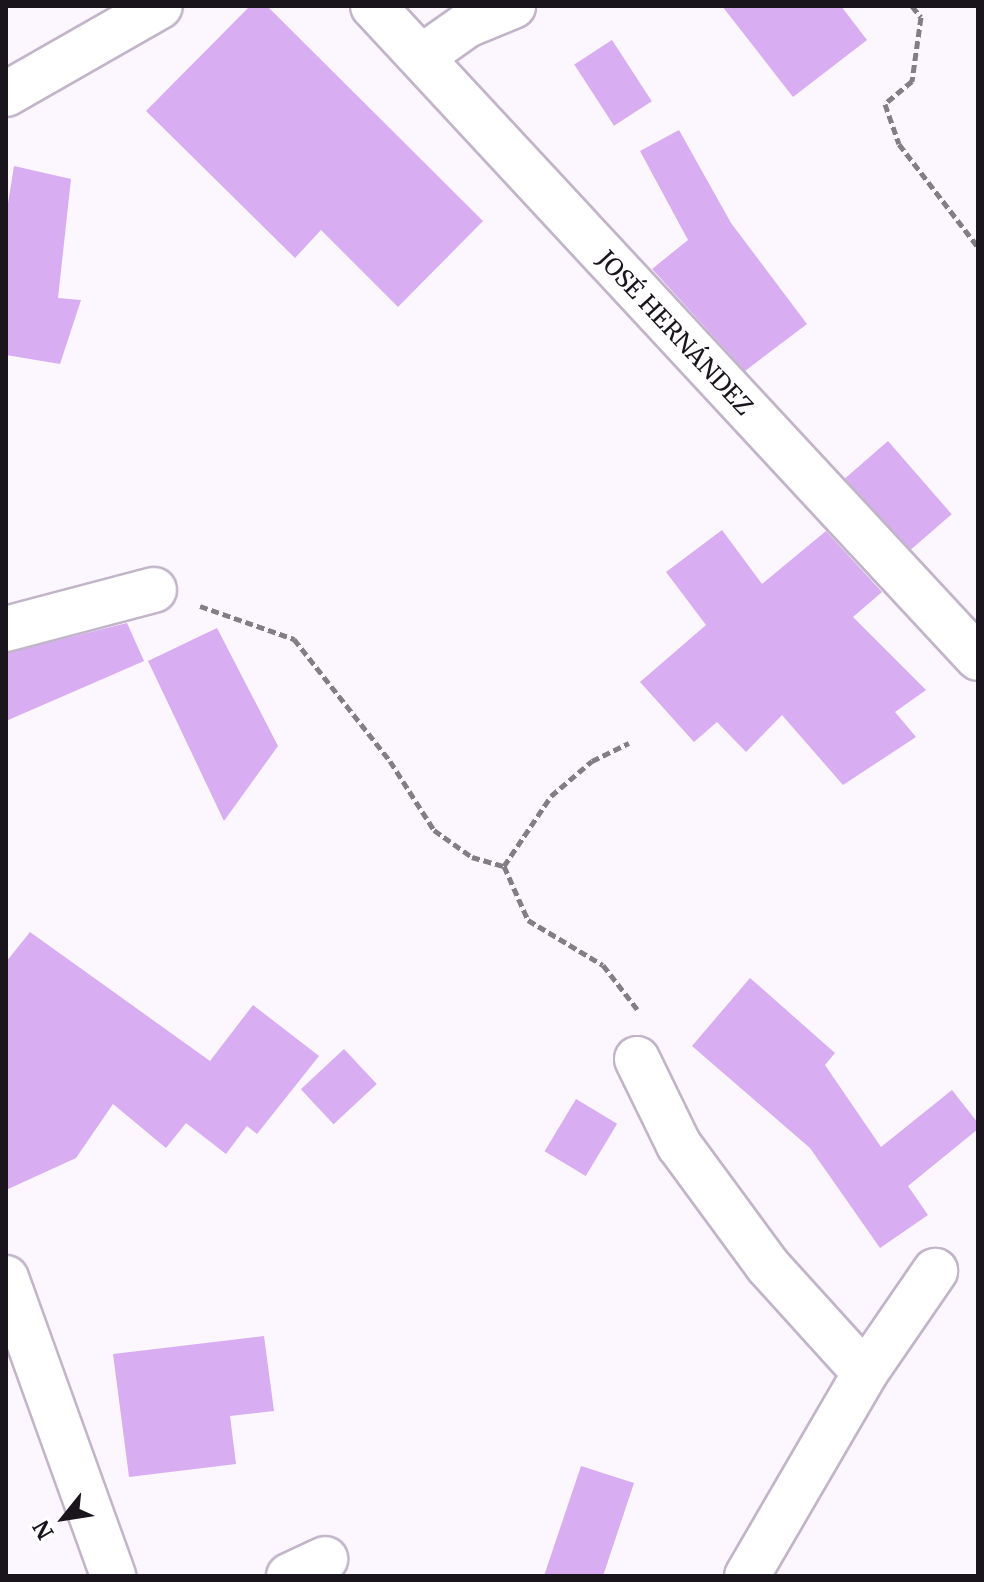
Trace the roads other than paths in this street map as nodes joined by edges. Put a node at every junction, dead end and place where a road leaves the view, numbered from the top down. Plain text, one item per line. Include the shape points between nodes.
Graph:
1 (160, 6) edge
2 (373, 6) edge
3 (513, 6) edge
4 (423, 56) junction
5 (6, 94) edge
6 (154, 590) road end
7 (6, 629) edge
8 (978, 658) edge
9 (641, 1040) road end
10 (935, 1271) dead end
11 (6, 1278) edge
12 (865, 1373) junction
13 (113, 1576) edge
14 (747, 1576) edge

1 - 5 street
2 - 4 street, JOSÉ HERNÁNDEZ
3 - 4 street via 467,25
4 - 8 street, JOSÉ HERNÁNDEZ
6 - 7 street
9 - 12 street via 679,1145 767,1265
10 - 12 street
11 - 13 street
12 - 14 street

